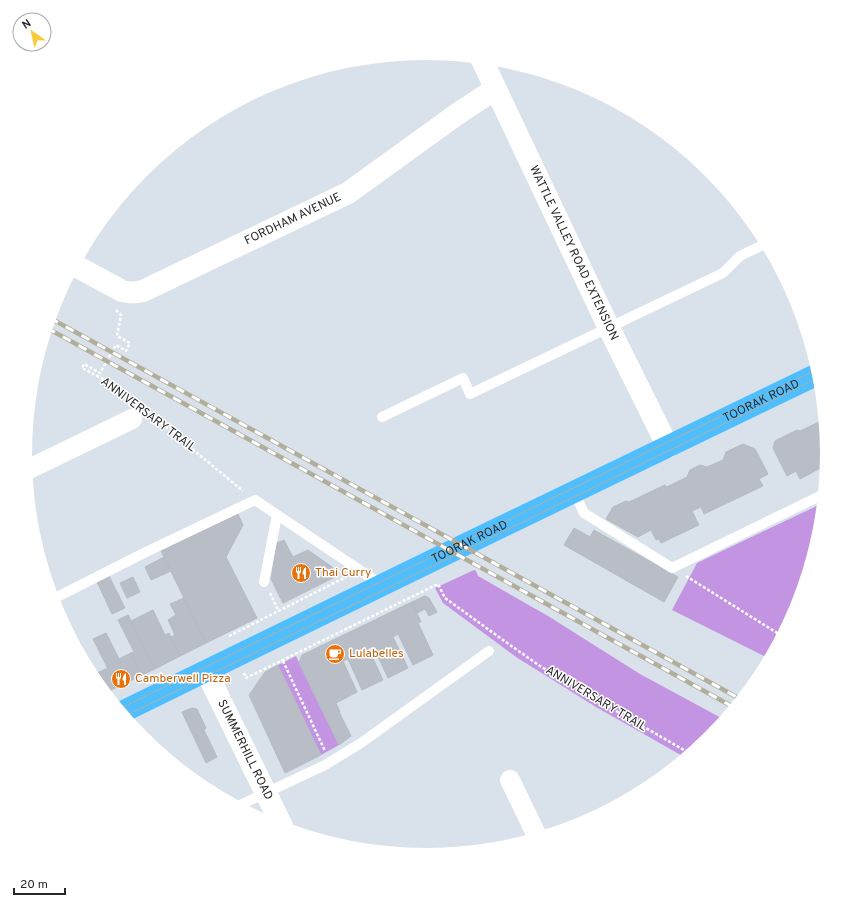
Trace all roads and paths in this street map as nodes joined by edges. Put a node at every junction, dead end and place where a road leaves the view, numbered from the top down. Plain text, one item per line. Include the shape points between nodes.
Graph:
1 (484, 64) edge
2 (496, 89) junction
3 (761, 246) edge
4 (79, 268) edge
5 (115, 310) dead end
6 (608, 328) junction
7 (813, 376) edge
8 (136, 410) junction
9 (382, 417) dead end
10 (668, 447) junction
11 (32, 467) edge
12 (574, 492) junction
13 (819, 497) edge
14 (255, 500) junction
15 (277, 515) junction
16 (672, 568) junction
17 (264, 582) joint
18 (383, 585) junction
19 (59, 596) edge
20 (289, 630) junction
21 (777, 633) edge
22 (503, 640) dead end
23 (489, 652) dead end
24 (283, 661) dead end
25 (206, 671) junction
26 (127, 710) edge
27 (686, 751) edge
28 (330, 762) junction
29 (510, 780) dead end
30 (266, 793) junction
31 (243, 804) edge
32 (277, 818) edge
33 (536, 833) edge

1 - 2 street, WATTLE VALLEY ROAD EXTENSION
2 - 4 street, FORDHAM AVENUE via 450,118 348,193 152,287 127,293
2 - 6 street, WATTLE VALLEY ROAD EXTENSION
3 - 6 lane via 740,256 723,273
5 - 8 path, ANNIVERSARY TRAIL via 121,315 118,336 130,343 126,350 116,345 100,373 84,364 82,368 107,381
6 - 9 lane via 470,394 462,378
6 - 10 street, WATTLE VALLEY ROAD EXTENSION
7 - 10 highway, TOORAK ROAD
8 - 11 street
8 - 14 path, ANNIVERSARY TRAIL
10 - 12 highway, TOORAK ROAD
12 - 16 lane via 584,513
12 - 18 highway, TOORAK ROAD
13 - 16 lane
14 - 15 lane
14 - 19 lane
15 - 17 lane
15 - 18 lane
16 - 21 path
17 - 20 path
18 - 20 highway, TOORAK ROAD
20 - 25 highway, TOORAK ROAD
22 - 27 path, ANNIVERSARY TRAIL via 540,666
23 - 28 lane via 361,743
24 - 28 path
25 - 26 highway, TOORAK ROAD
25 - 30 street, SUMMERHILL ROAD
28 - 30 lane
29 - 33 street
30 - 31 lane
30 - 32 street, SUMMERHILL ROAD

